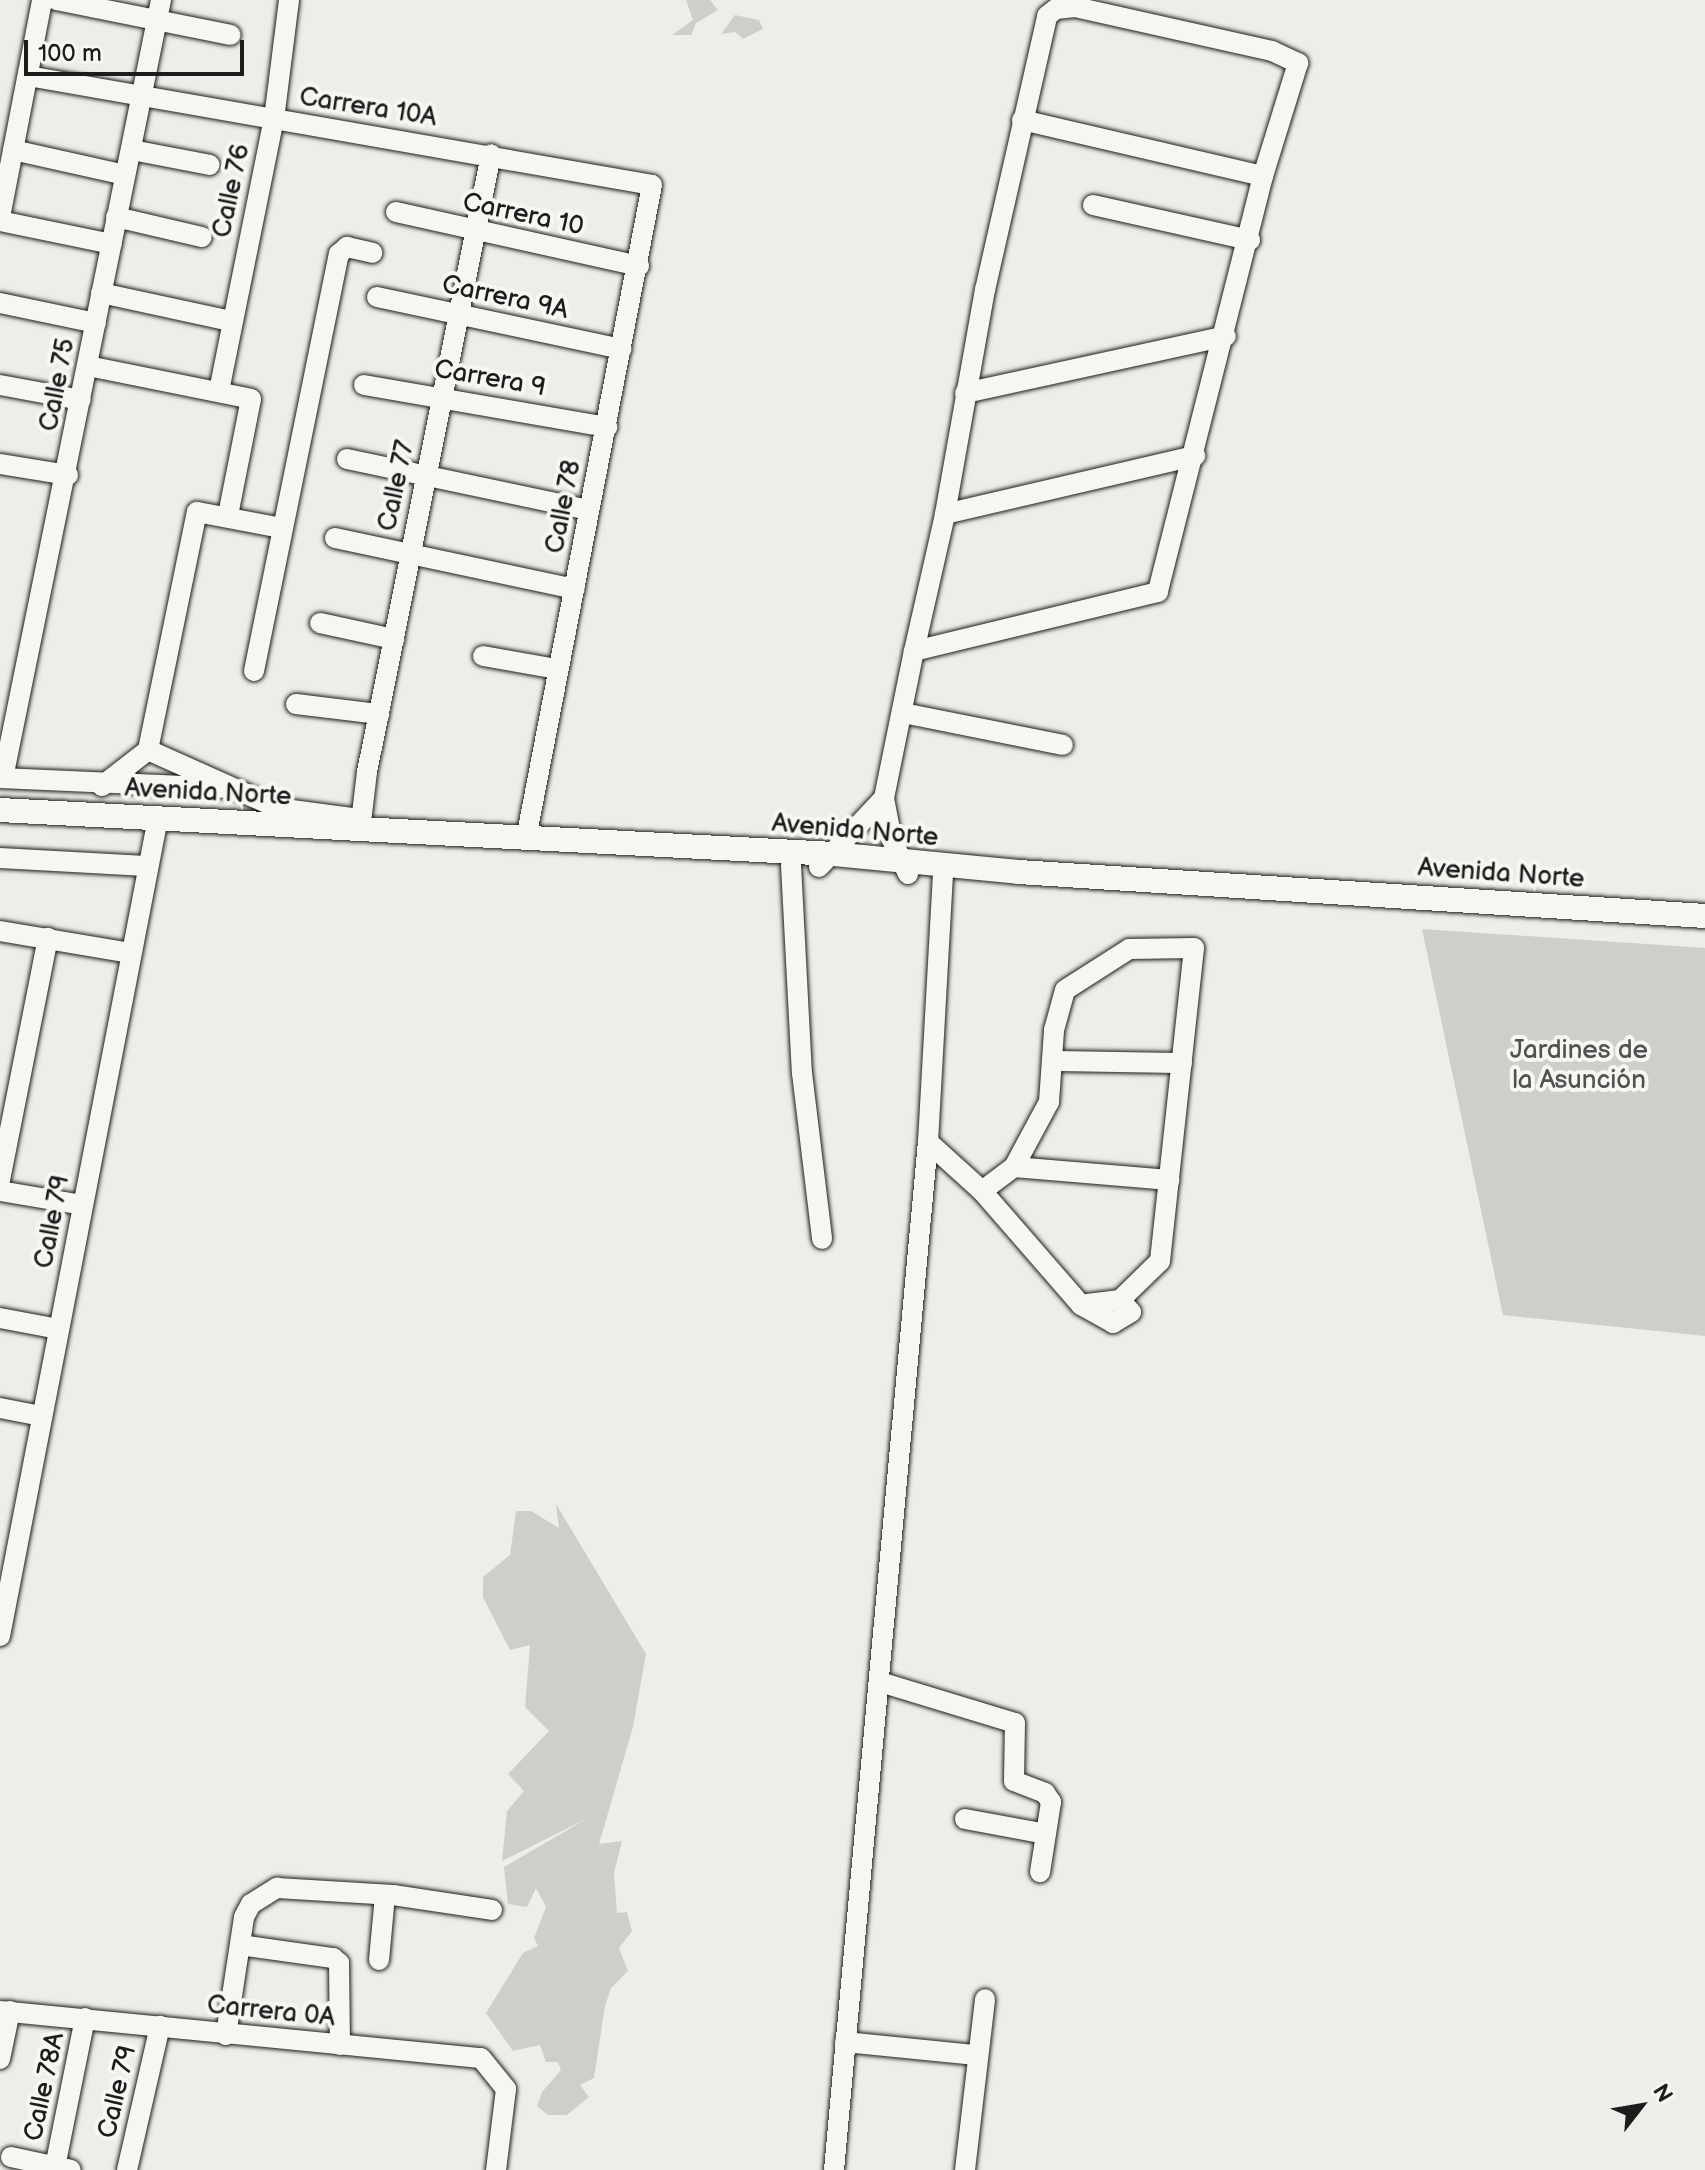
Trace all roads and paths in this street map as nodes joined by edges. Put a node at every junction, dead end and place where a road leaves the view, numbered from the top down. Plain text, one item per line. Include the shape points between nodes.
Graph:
1 (42, 0) edge
2 (56, 0) edge
3 (289, 0) edge
4 (159, 10) edge
5 (231, 35) dead end
6 (28, 76) junction
7 (144, 95) junction
8 (274, 119) junction
9 (1022, 120) junction
10 (13, 150) junction
11 (132, 150) junction
12 (491, 154) junction
13 (210, 165) dead end
14 (125, 175) junction
15 (1263, 176) junction
16 (652, 185) joint
17 (1093, 205) dead end
18 (396, 212) dead end
19 (116, 217) junction
20 (0, 219) edge
21 (473, 233) junction
22 (202, 237) dead end
23 (1250, 240) junction
24 (112, 244) junction
25 (372, 253) dead end
26 (639, 266) junction
27 (101, 293) junction
28 (377, 297) dead end
29 (0, 303) edge
30 (459, 316) junction
31 (230, 321) junction
32 (96, 323) junction
33 (1226, 336) junction
34 (622, 349) junction
35 (88, 366) junction
36 (0, 385) edge
37 (364, 385) dead end
38 (219, 391) junction
39 (965, 393) junction
40 (442, 396) junction
41 (81, 400) junction
42 (607, 427) junction
43 (1195, 456) junction
44 (347, 459) dead end
45 (0, 464) edge
46 (68, 475) junction
47 (426, 476) junction
48 (589, 510) junction
49 (945, 514) junction
50 (228, 515) junction
51 (282, 528) junction
52 (335, 538) dead end
53 (409, 556) junction
54 (575, 589) junction
55 (320, 623) dead end
56 (394, 639) junction
57 (914, 651) junction
58 (483, 656) dead end
59 (557, 669) junction
60 (254, 671) dead end
61 (296, 704) dead end
62 (903, 713) junction
63 (379, 714) junction
64 (1063, 745) dead end
65 (148, 750) junction
66 (1, 778) edge
67 (102, 786) junction
68 (229, 788) junction
69 (884, 798) junction
70 (280, 809) junction
71 (0, 810) edge
72 (0, 821) edge
73 (157, 824) junction
74 (361, 824) junction
75 (304, 827) junction
76 (526, 839) junction
77 (0, 858) edge
78 (826, 861) junction
79 (791, 865) junction
80 (146, 866) junction
81 (905, 868) junction
82 (943, 876) junction
83 (1705, 916) edge
84 (1705, 928) edge
85 (0, 931) edge
86 (48, 938) junction
87 (130, 953) junction
88 (1053, 1061) junction
89 (1182, 1063) junction
90 (928, 1142) junction
91 (1014, 1167) junction
92 (0, 1180) edge
93 (1169, 1180) junction
94 (0, 1191) edge
95 (982, 1191) junction
96 (83, 1205) junction
97 (822, 1239) dead end
98 (0, 1318) edge
99 (58, 1329) junction
100 (0, 1408) edge
101 (41, 1416) junction
102 (0, 1636) edge
103 (880, 1682) junction
104 (965, 1819) dead end
105 (1046, 1834) junction
106 (1040, 1872) dead end
107 (385, 1895) junction
108 (492, 1910) dead end
109 (240, 1945) junction
110 (379, 1960) dead end
111 (985, 1999) dead end
112 (5, 2011) edge
113 (85, 2018) junction
114 (160, 2026) junction
115 (226, 2035) junction
116 (845, 2042) junction
117 (340, 2045) junction
118 (976, 2055) junction
119 (0, 2059) edge
120 (11, 2157) dead end
121 (63, 2168) edge
122 (127, 2170) edge
123 (496, 2170) edge
124 (834, 2170) edge
125 (965, 2170) edge

1 - 6 street
2 - 4 street
3 - 8 street, Calle 76
4 - 5 street
4 - 7 street, Calle 75
6 - 7 street, Carrera 10A
6 - 10 street
7 - 8 street, Carrera 10A
7 - 11 street, Calle 75
8 - 12 street, Carrera 10A
8 - 31 street, Calle 76
9 - 15 street
9 - 15 street via 1047,16 1056,9 1075,7 1272,51 1298,63
9 - 39 street
10 - 14 street
10 - 20 street
11 - 13 street
11 - 14 street, Calle 75
12 - 16 street, Carrera 10A
12 - 21 street, Calle 77
14 - 19 street, Calle 75
15 - 23 street
16 - 26 street, Calle 78
17 - 23 street
18 - 21 street, Carrera 10
19 - 22 street
19 - 24 street, Calle 75
20 - 24 street
21 - 26 street, Carrera 10
21 - 30 street, Calle 77
23 - 33 street
24 - 27 street, Calle 75
25 - 51 street via 347,247 339,254
26 - 34 street, Calle 78
27 - 31 street
27 - 32 street, Calle 75
28 - 30 street, Carrera 9A
29 - 32 street
30 - 34 street, Carrera 9A
30 - 40 street, Calle 77
31 - 38 street, Calle 76
32 - 35 street, Calle 75
33 - 39 street
33 - 43 street
34 - 42 street, Calle 78
35 - 38 street
35 - 41 street, Calle 75
36 - 41 street
37 - 40 street, Carrera 9
38 - 50 street via 251,399
39 - 49 street
40 - 42 street, Carrera 9
40 - 47 street, Calle 77
41 - 46 street, Calle 75
42 - 48 street, Calle 78
43 - 49 street
43 - 57 street via 1158,592
44 - 47 street
45 - 46 street
46 - 66 street, Calle 75
47 - 48 street
47 - 53 street, Calle 77
48 - 54 street, Calle 78
49 - 57 street
50 - 51 street
50 - 65 street via 197,512
51 - 60 street
52 - 53 street
53 - 54 street
53 - 56 street, Calle 77
54 - 59 street, Calle 78
55 - 56 street
56 - 63 street, Calle 77
57 - 62 street
58 - 59 street
59 - 76 street, Calle 78
61 - 63 street
62 - 64 street
62 - 69 street
63 - 74 street, Calle 77
65 - 67 street
65 - 68 street
66 - 67 street
67 - 68 street
68 - 70 street
69 - 78 street
69 - 81 street
70 - 74 street
70 - 75 street
71 - 73 main road, Avenida Norte
72 - 73 main road, Avenida Norte
73 - 75 main road, Avenida Norte
73 - 79 main road, Avenida Norte
73 - 80 street, Calle 79
74 - 75 main road, Avenida Norte
74 - 76 main road, Avenida Norte
76 - 78 main road, Avenida Norte
77 - 80 street
78 - 79 main road, Avenida Norte
78 - 81 main road, Avenida Norte
79 - 97 street via 802,1073
80 - 87 street, Calle 79
81 - 82 main road, Avenida Norte
81 - 83 main road, Avenida Norte
82 - 84 main road, Avenida Norte
82 - 90 street
85 - 86 street
86 - 87 street
86 - 92 street
87 - 96 street, Calle 79
88 - 89 street
88 - 89 street via 1065,990 1129,949 1194,948
88 - 91 street via 1049,1102
89 - 93 street
90 - 95 street
90 - 103 street
91 - 93 street
91 - 95 street
93 - 95 street via 1160,1261 1120,1300 1081,1305
94 - 96 street
96 - 99 street, Calle 79
98 - 99 street
99 - 101 street, Calle 79
100 - 101 street
101 - 102 street, Calle 79
103 - 105 street via 1012,1721 1013,1777 1020,1787 1050,1799
103 - 116 street
104 - 105 street
105 - 106 street
107 - 108 street
107 - 109 street via 277,1888 251,1904
107 - 110 street
109 - 115 street
109 - 117 street via 339,1963
111 - 118 street
112 - 113 street, Carrera 0A
112 - 119 street
113 - 114 street, Carrera 0A
113 - 121 street, Calle 78A
114 - 115 street, Carrera 0A
114 - 122 street, Calle 79
115 - 117 street, Carrera 0A
116 - 118 street
116 - 124 street
117 - 123 street, Carrera 0A via 481,2058 506,2089
118 - 125 street
120 - 121 street

